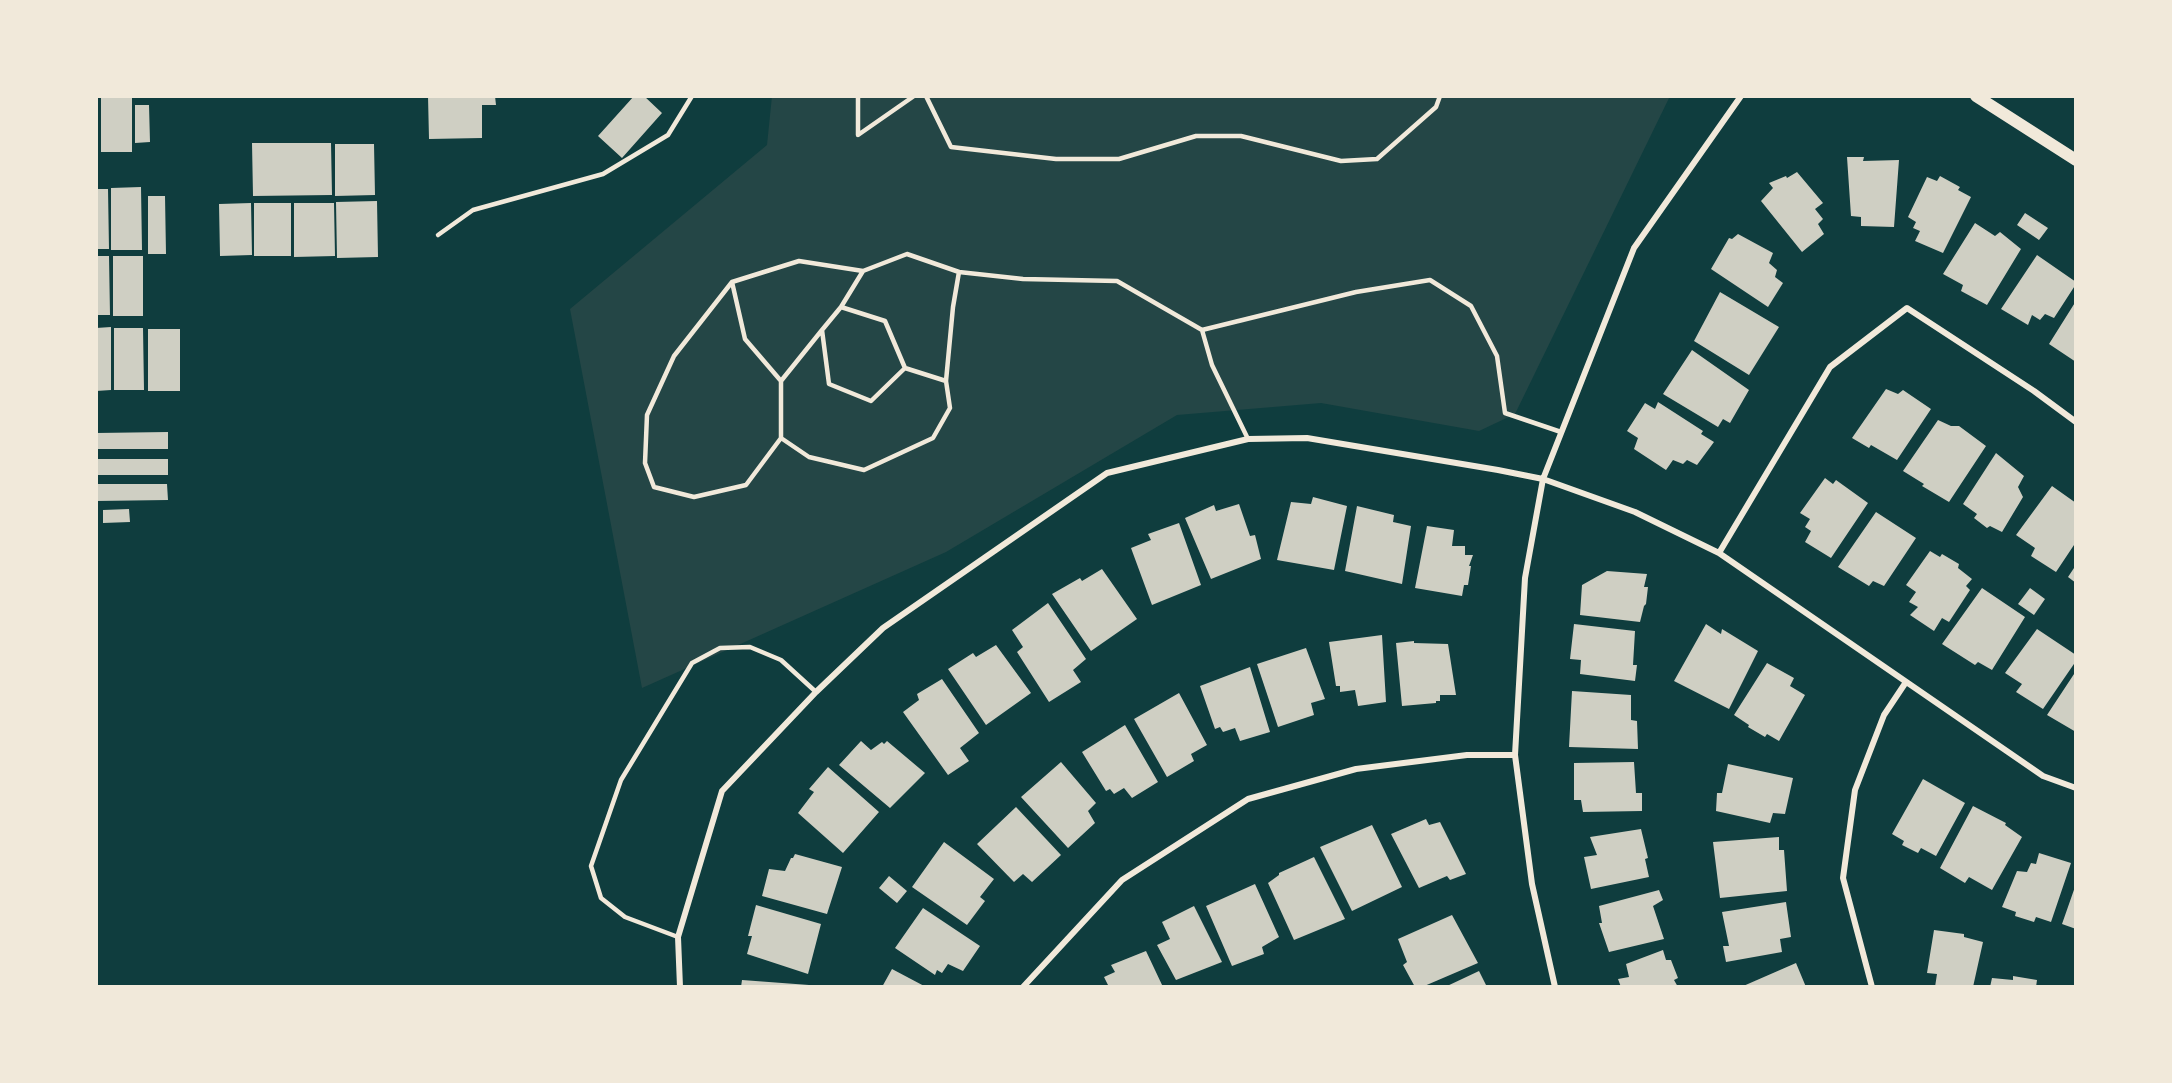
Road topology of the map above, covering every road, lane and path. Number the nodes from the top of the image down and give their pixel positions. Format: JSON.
{"nodes":[{"id":1,"x":692,"y":96,"type":"edge"},
{"id":2,"x":858,"y":96,"type":"edge"},
{"id":3,"x":914,"y":96,"type":"edge"},
{"id":4,"x":926,"y":96,"type":"edge"},
{"id":5,"x":1440,"y":96,"type":"edge"},
{"id":6,"x":1741,"y":96,"type":"edge"},
{"id":7,"x":1976,"y":96,"type":"edge"},
{"id":8,"x":2076,"y":160,"type":"edge"},
{"id":9,"x":438,"y":235,"type":"dead end"},
{"id":10,"x":863,"y":271,"type":"junction"},
{"id":11,"x":959,"y":272,"type":"junction"},
{"id":12,"x":732,"y":282,"type":"junction"},
{"id":13,"x":841,"y":307,"type":"junction"},
{"id":14,"x":822,"y":330,"type":"junction"},
{"id":15,"x":1202,"y":330,"type":"junction"},
{"id":16,"x":905,"y":368,"type":"junction"},
{"id":17,"x":781,"y":381,"type":"junction"},
{"id":18,"x":946,"y":381,"type":"junction"},
{"id":19,"x":2076,"y":422,"type":"edge"},
{"id":20,"x":1561,"y":432,"type":"junction"},
{"id":21,"x":781,"y":438,"type":"junction"},
{"id":22,"x":1248,"y":440,"type":"junction"},
{"id":23,"x":1543,"y":478,"type":"junction"},
{"id":24,"x":1719,"y":554,"type":"junction"},
{"id":25,"x":1906,"y":682,"type":"junction"},
{"id":26,"x":816,"y":692,"type":"junction"},
{"id":27,"x":1515,"y":755,"type":"junction"},
{"id":28,"x":2076,"y":788,"type":"edge"},
{"id":29,"x":678,"y":937,"type":"junction"},
{"id":30,"x":680,"y":987,"type":"edge"},
{"id":31,"x":1023,"y":987,"type":"edge"},
{"id":32,"x":1555,"y":987,"type":"edge"},
{"id":33,"x":1872,"y":987,"type":"edge"}],
"edges":[{"from":1,"to":9,"type":"lane"},
{"from":2,"to":3,"type":"lane"},
{"from":4,"to":5,"type":"lane"},
{"from":6,"to":20,"type":"street"},
{"from":7,"to":8,"type":"main road"},
{"from":10,"to":11,"type":"lane"},
{"from":10,"to":12,"type":"lane"},
{"from":10,"to":13,"type":"lane"},
{"from":11,"to":15,"type":"lane"},
{"from":11,"to":18,"type":"lane"},
{"from":12,"to":17,"type":"lane"},
{"from":12,"to":21,"type":"lane"},
{"from":13,"to":14,"type":"lane"},
{"from":13,"to":16,"type":"lane"},
{"from":14,"to":16,"type":"lane"},
{"from":14,"to":17,"type":"lane"},
{"from":15,"to":20,"type":"lane"},
{"from":15,"to":22,"type":"lane"},
{"from":16,"to":18,"type":"lane"},
{"from":17,"to":21,"type":"lane"},
{"from":18,"to":21,"type":"lane"},
{"from":19,"to":24,"type":"street"},
{"from":20,"to":23,"type":"street"},
{"from":22,"to":23,"type":"street"},
{"from":22,"to":26,"type":"street"},
{"from":23,"to":24,"type":"street"},
{"from":23,"to":27,"type":"street"},
{"from":24,"to":25,"type":"street"},
{"from":25,"to":28,"type":"street"},
{"from":25,"to":33,"type":"street"},
{"from":26,"to":29,"type":"street"},
{"from":26,"to":29,"type":"lane"},
{"from":27,"to":31,"type":"street"},
{"from":27,"to":32,"type":"street"},
{"from":29,"to":30,"type":"street"}]}
